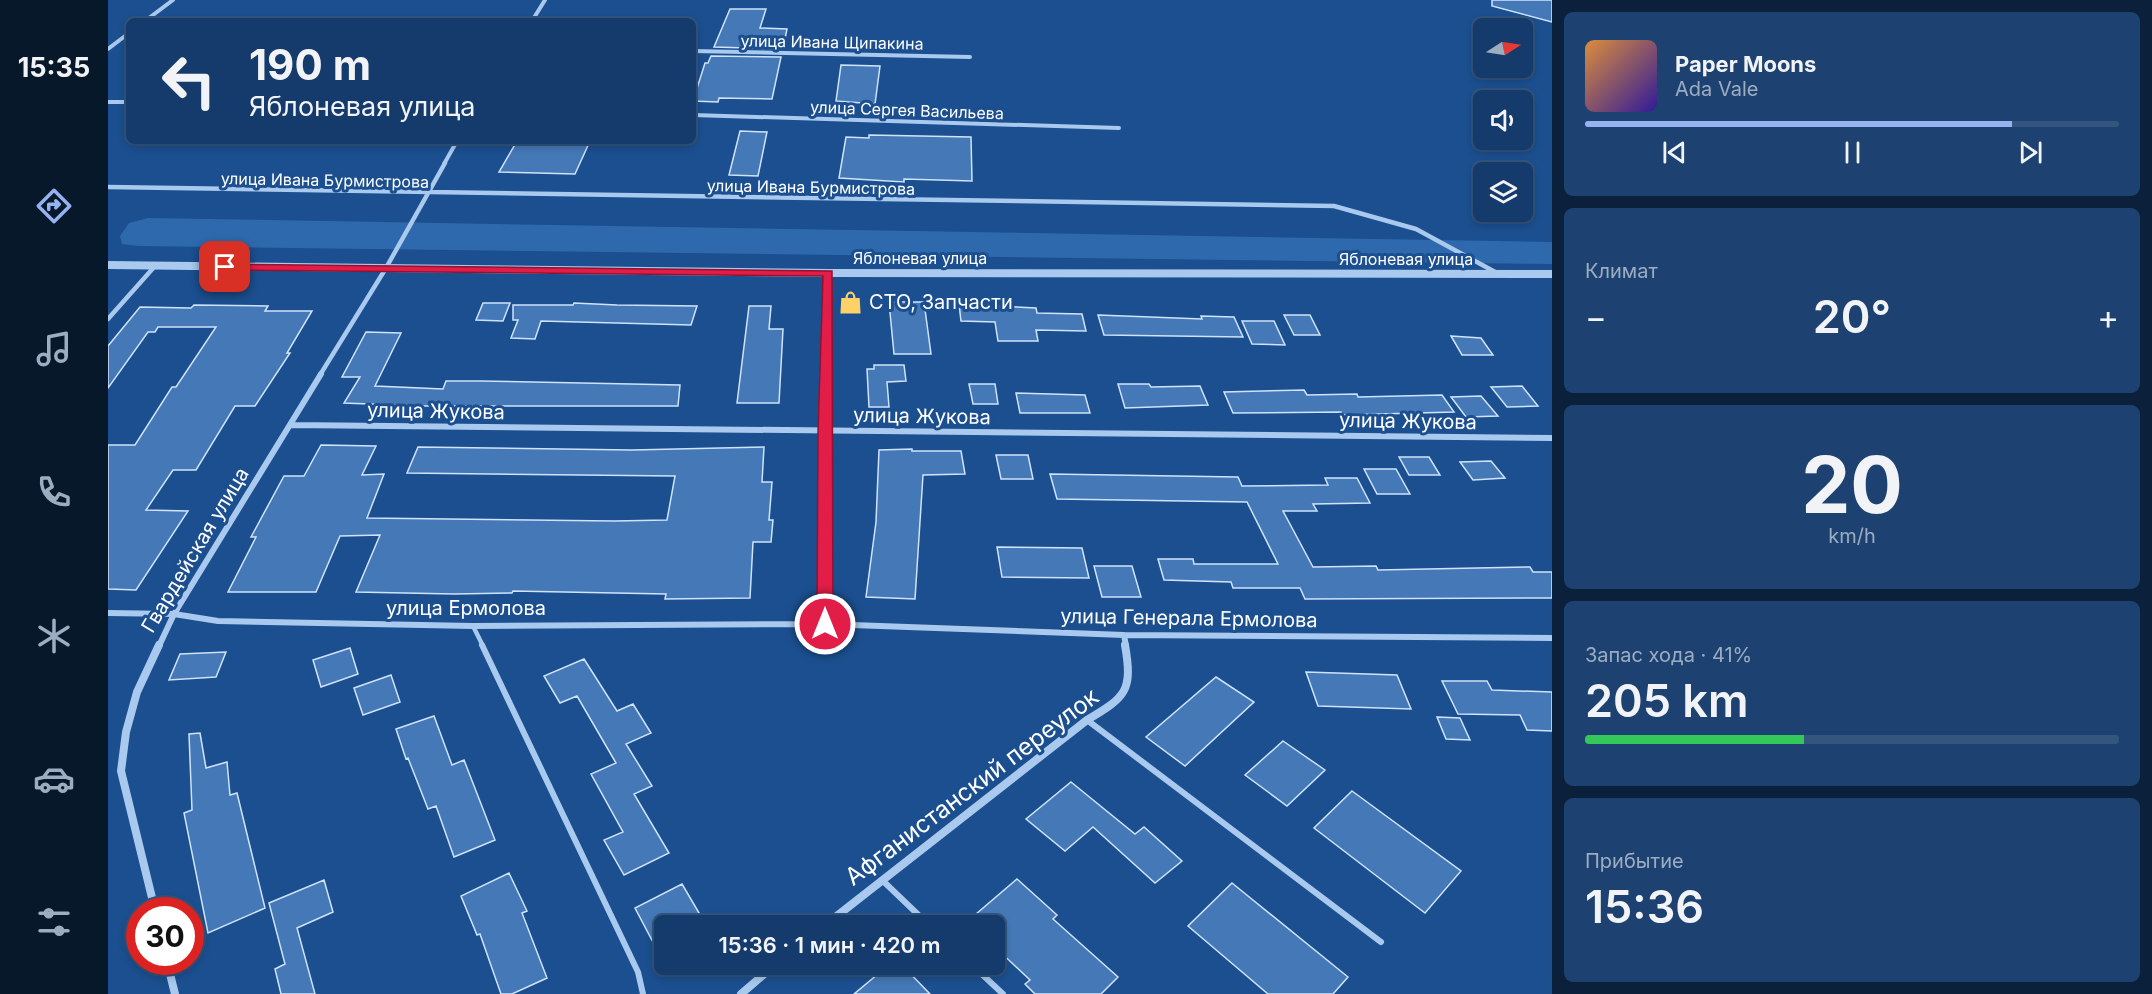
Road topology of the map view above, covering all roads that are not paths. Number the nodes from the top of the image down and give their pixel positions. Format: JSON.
{"nodes":[{"id":1,"x":173,"y":0,"type":"edge"},
{"id":2,"x":545,"y":0,"type":"edge"},
{"id":3,"x":149,"y":18,"type":"edge"},
{"id":4,"x":534,"y":18,"type":"edge"},
{"id":5,"x":126,"y":37,"type":"edge"},
{"id":6,"x":108,"y":49,"type":"edge"},
{"id":7,"x":696,"y":51,"type":"edge"},
{"id":8,"x":970,"y":57,"type":"dead end"},
{"id":9,"x":108,"y":102,"type":"edge"},
{"id":10,"x":126,"y":102,"type":"edge"},
{"id":11,"x":696,"y":115,"type":"edge"},
{"id":12,"x":1119,"y":128,"type":"dead end"},
{"id":13,"x":455,"y":144,"type":"edge"},
{"id":14,"x":108,"y":187,"type":"edge"},
{"id":15,"x":427,"y":194,"type":"junction"},
{"id":16,"x":108,"y":265,"type":"edge"},
{"id":17,"x":155,"y":266,"type":"junction"},
{"id":18,"x":386,"y":268,"type":"junction"},
{"id":19,"x":828,"y":273,"type":"junction"},
{"id":20,"x":1499,"y":274,"type":"junction"},
{"id":21,"x":1552,"y":274,"type":"edge"},
{"id":22,"x":108,"y":319,"type":"edge"},
{"id":23,"x":291,"y":425,"type":"junction"},
{"id":24,"x":825,"y":432,"type":"junction"},
{"id":25,"x":1552,"y":438,"type":"edge"},
{"id":26,"x":108,"y":613,"type":"edge"},
{"id":27,"x":174,"y":614,"type":"junction"},
{"id":28,"x":825,"y":624,"type":"junction"},
{"id":29,"x":473,"y":626,"type":"junction"},
{"id":30,"x":1124,"y":635,"type":"junction"},
{"id":31,"x":1552,"y":638,"type":"edge"},
{"id":32,"x":1087,"y":720,"type":"junction"},
{"id":33,"x":881,"y":879,"type":"junction"},
{"id":34,"x":152,"y":897,"type":"edge"},
{"id":35,"x":837,"y":915,"type":"edge"},
{"id":36,"x":919,"y":915,"type":"edge"},
{"id":37,"x":1381,"y":942,"type":"dead end"},
{"id":38,"x":170,"y":975,"type":"edge"},
{"id":39,"x":763,"y":975,"type":"edge"},
{"id":40,"x":983,"y":975,"type":"edge"},
{"id":41,"x":175,"y":994,"type":"edge"},
{"id":42,"x":643,"y":994,"type":"edge"},
{"id":43,"x":741,"y":994,"type":"edge"},
{"id":44,"x":1003,"y":994,"type":"edge"}],
"edges":[{"from":1,"to":3,"type":"street"},
{"from":2,"to":4,"type":"street"},
{"from":5,"to":6,"type":"street"},
{"from":7,"to":8,"type":"street","name":"улица Ивана Щипакина"},
{"from":9,"to":10,"type":"street"},
{"from":11,"to":12,"type":"street","name":"улица Сергея Васильева"},
{"from":13,"to":15,"type":"street","name":"Гвардейская улица"},
{"from":14,"to":15,"type":"street","name":"улица Ивана Бурмистрова"},
{"from":15,"to":18,"type":"street","name":"Гвардейская улица"},
{"from":15,"to":20,"type":"street","name":"улица Ивана Бурмистрова"},
{"from":16,"to":17,"type":"street","name":"Яблоневая улица"},
{"from":17,"to":18,"type":"street","name":"Яблоневая улица"},
{"from":17,"to":22,"type":"street"},
{"from":18,"to":19,"type":"street","name":"Яблоневая улица"},
{"from":18,"to":23,"type":"street","name":"Гвардейская улица"},
{"from":19,"to":20,"type":"street","name":"Яблоневая улица"},
{"from":19,"to":24,"type":"street"},
{"from":20,"to":21,"type":"street","name":"Яблоневая улица"},
{"from":23,"to":24,"type":"street","name":"улица Жукова"},
{"from":23,"to":27,"type":"street","name":"Гвардейская улица"},
{"from":24,"to":25,"type":"street","name":"улица Жукова"},
{"from":24,"to":28,"type":"street"},
{"from":26,"to":27,"type":"street","name":"улица Ермолова"},
{"from":27,"to":29,"type":"street","name":"улица Ермолова"},
{"from":27,"to":34,"type":"street","name":"Гвардейская улица"},
{"from":28,"to":29,"type":"street","name":"улица Ермолова"},
{"from":28,"to":30,"type":"street","name":"улица Генерала Ермолова"},
{"from":29,"to":42,"type":"lane"},
{"from":30,"to":31,"type":"street","name":"улица Генерала Ермолова"},
{"from":30,"to":32,"type":"street","name":"Афганистанский переулок"},
{"from":32,"to":33,"type":"street","name":"Афганистанский переулок"},
{"from":32,"to":37,"type":"lane"},
{"from":33,"to":35,"type":"street","name":"Афганистанский переулок"},
{"from":33,"to":36,"type":"lane"},
{"from":38,"to":41,"type":"street"},
{"from":39,"to":43,"type":"street"},
{"from":40,"to":44,"type":"lane"}]}
